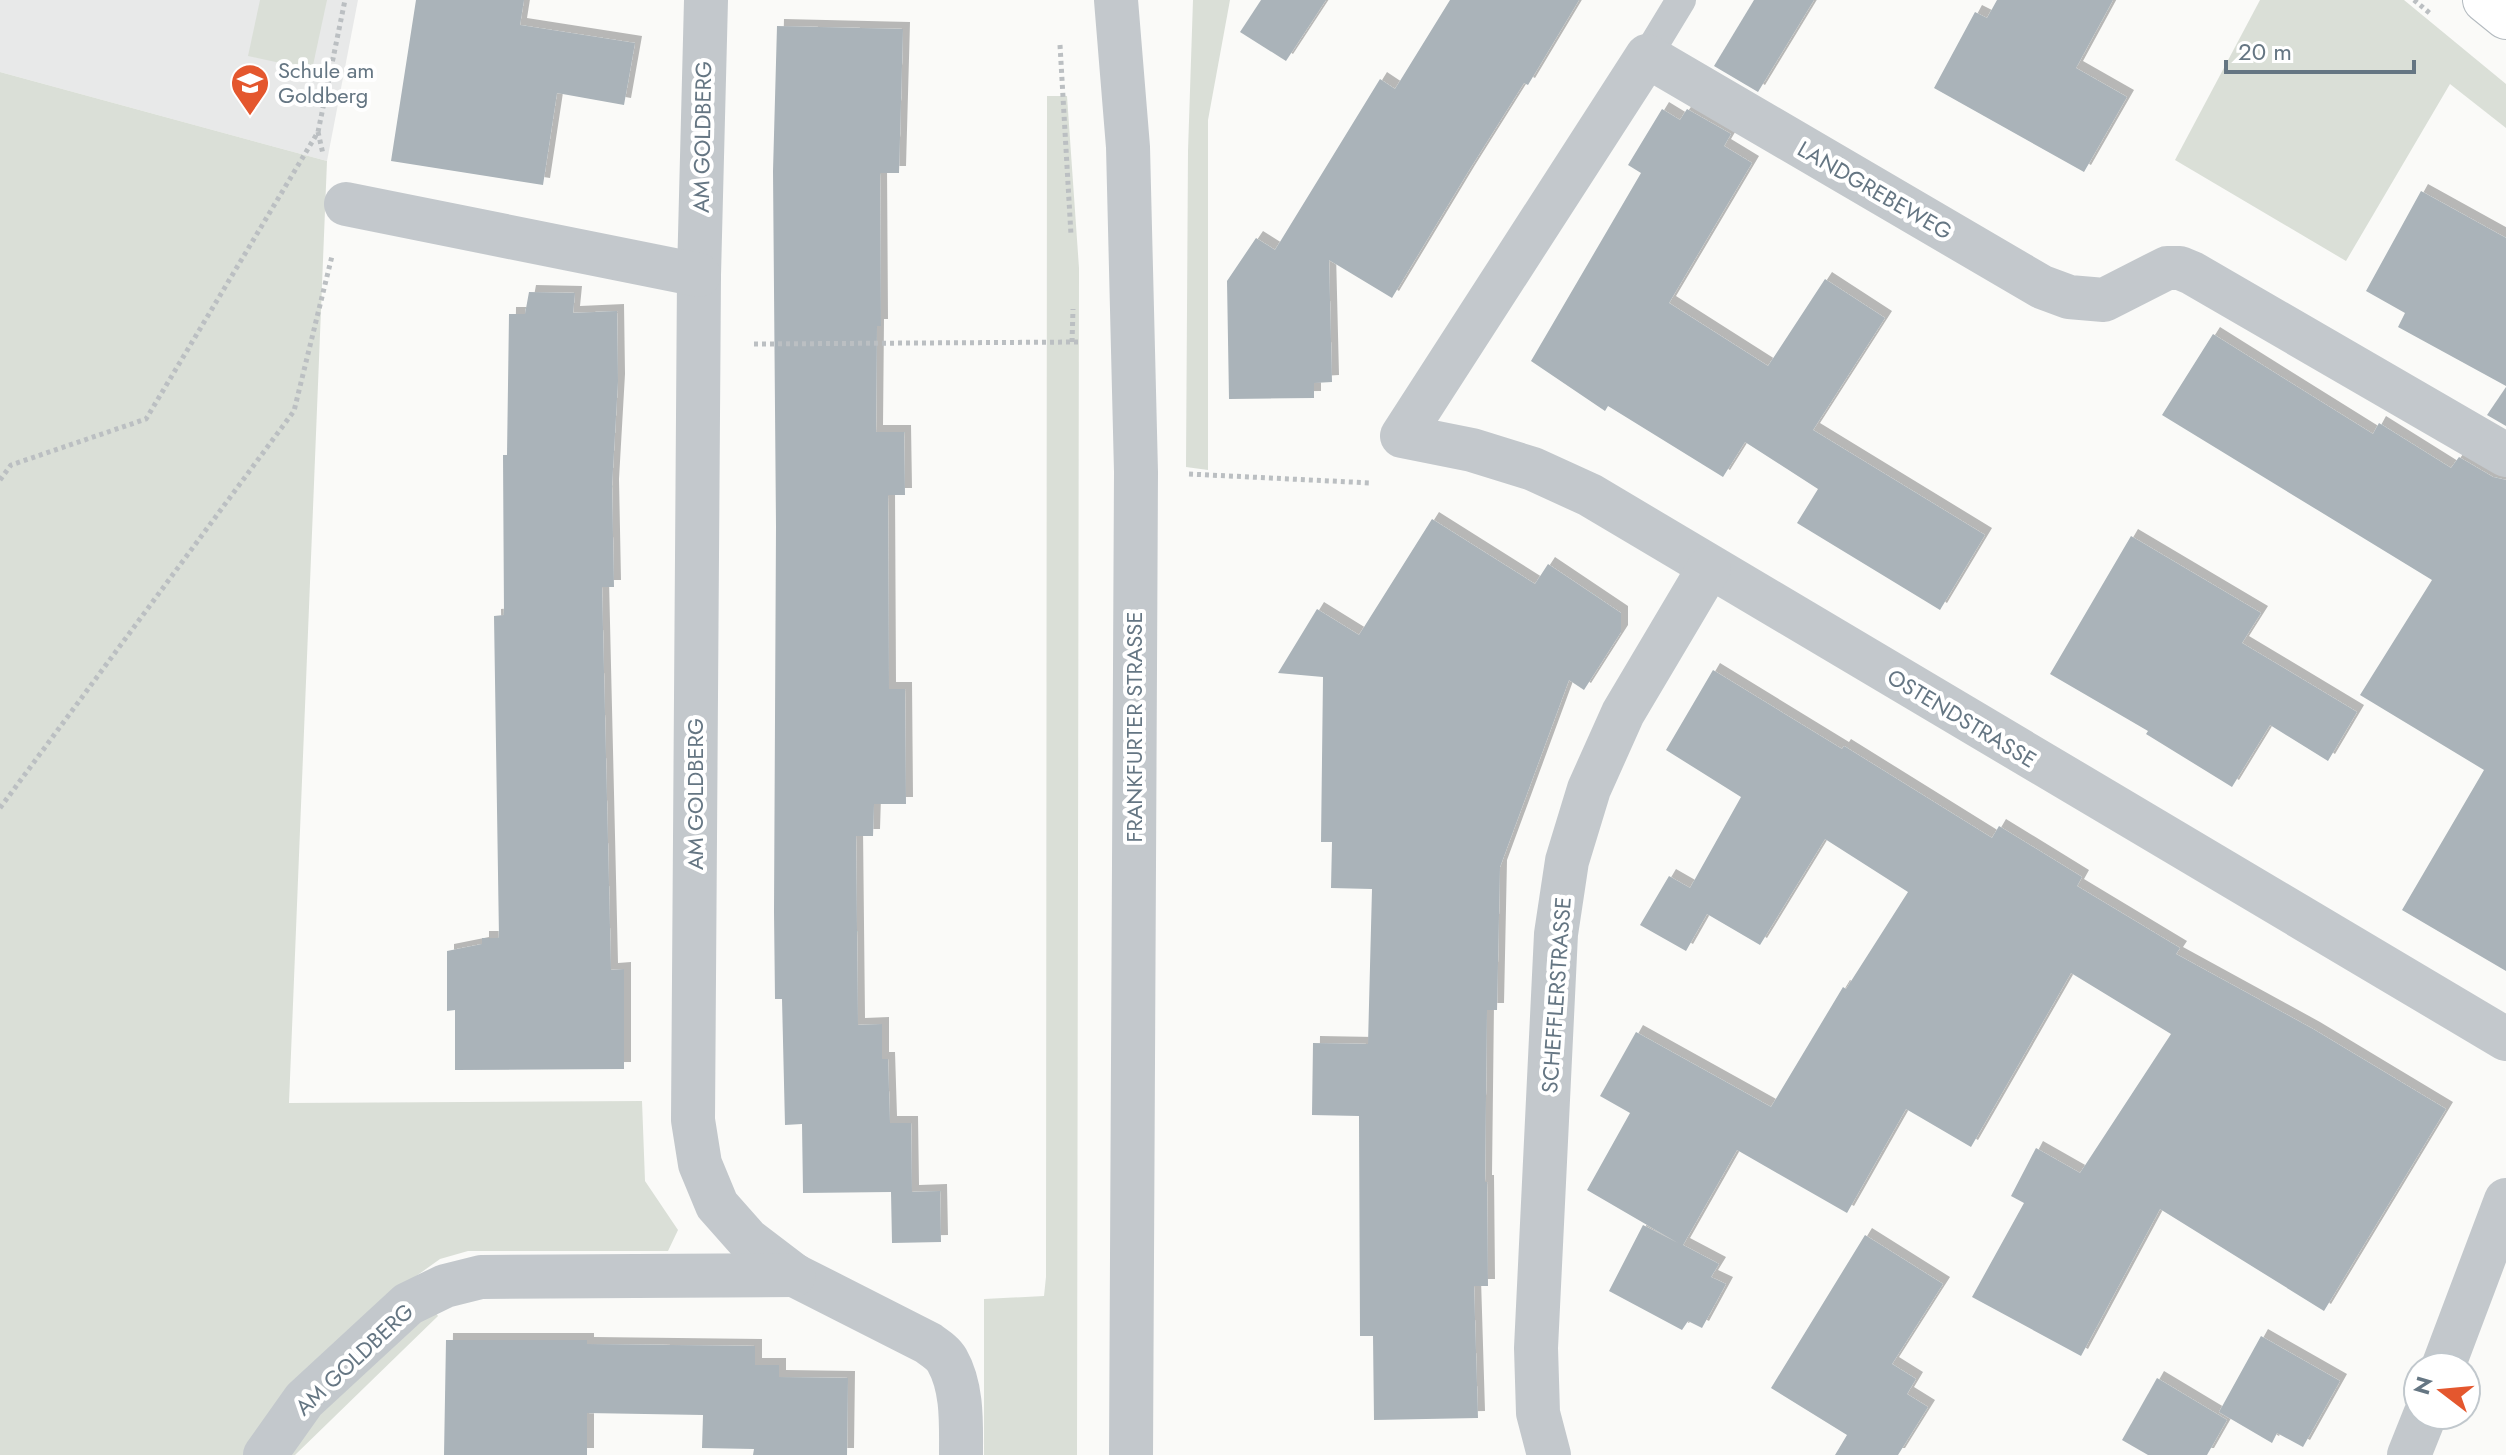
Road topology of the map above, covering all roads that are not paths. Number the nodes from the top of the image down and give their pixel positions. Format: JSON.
{"nodes":[{"id":1,"x":706,"y":0,"type":"edge"},
{"id":2,"x":1116,"y":0,"type":"edge"},
{"id":3,"x":1681,"y":0,"type":"edge"},
{"id":4,"x":2485,"y":0,"type":"edge"},
{"id":5,"x":2506,"y":17,"type":"edge"},
{"id":6,"x":1647,"y":56,"type":"junction"},
{"id":7,"x":346,"y":204,"type":"road end"},
{"id":8,"x":699,"y":275,"type":"junction"},
{"id":9,"x":2506,"y":455,"type":"edge"},
{"id":10,"x":1709,"y":568,"type":"junction"},
{"id":11,"x":2506,"y":1039,"type":"edge"},
{"id":12,"x":2506,"y":1200,"type":"edge"},
{"id":13,"x":794,"y":1275,"type":"junction"},
{"id":14,"x":2449,"y":1351,"type":"edge"},
{"id":15,"x":2419,"y":1431,"type":"edge"},
{"id":16,"x":265,"y":1455,"type":"edge"},
{"id":17,"x":961,"y":1455,"type":"edge"},
{"id":18,"x":1131,"y":1455,"type":"edge"},
{"id":19,"x":1549,"y":1455,"type":"edge"},
{"id":20,"x":2409,"y":1455,"type":"edge"}],
"edges":[{"from":1,"to":8,"type":"street","name":"AM GOLDBERG"},
{"from":2,"to":18,"type":"street","name":"FRANKFURTER STRASSE"},
{"from":3,"to":6,"type":"lane"},
{"from":4,"to":5,"type":"main road"},
{"from":6,"to":9,"type":"street","name":"LANDGREBEWEG"},
{"from":6,"to":10,"type":"street","name":"OSTENDSTRASSE"},
{"from":7,"to":8,"type":"street"},
{"from":8,"to":13,"type":"street","name":"AM GOLDBERG"},
{"from":10,"to":11,"type":"street","name":"OSTENDSTRASSE"},
{"from":10,"to":19,"type":"street","name":"SCHEFFLERSTRASSE"},
{"from":12,"to":14,"type":"street"},
{"from":13,"to":16,"type":"street","name":"AM GOLDBERG"},
{"from":13,"to":17,"type":"street","name":"AM GOLDBERG"},
{"from":15,"to":20,"type":"street"}]}
